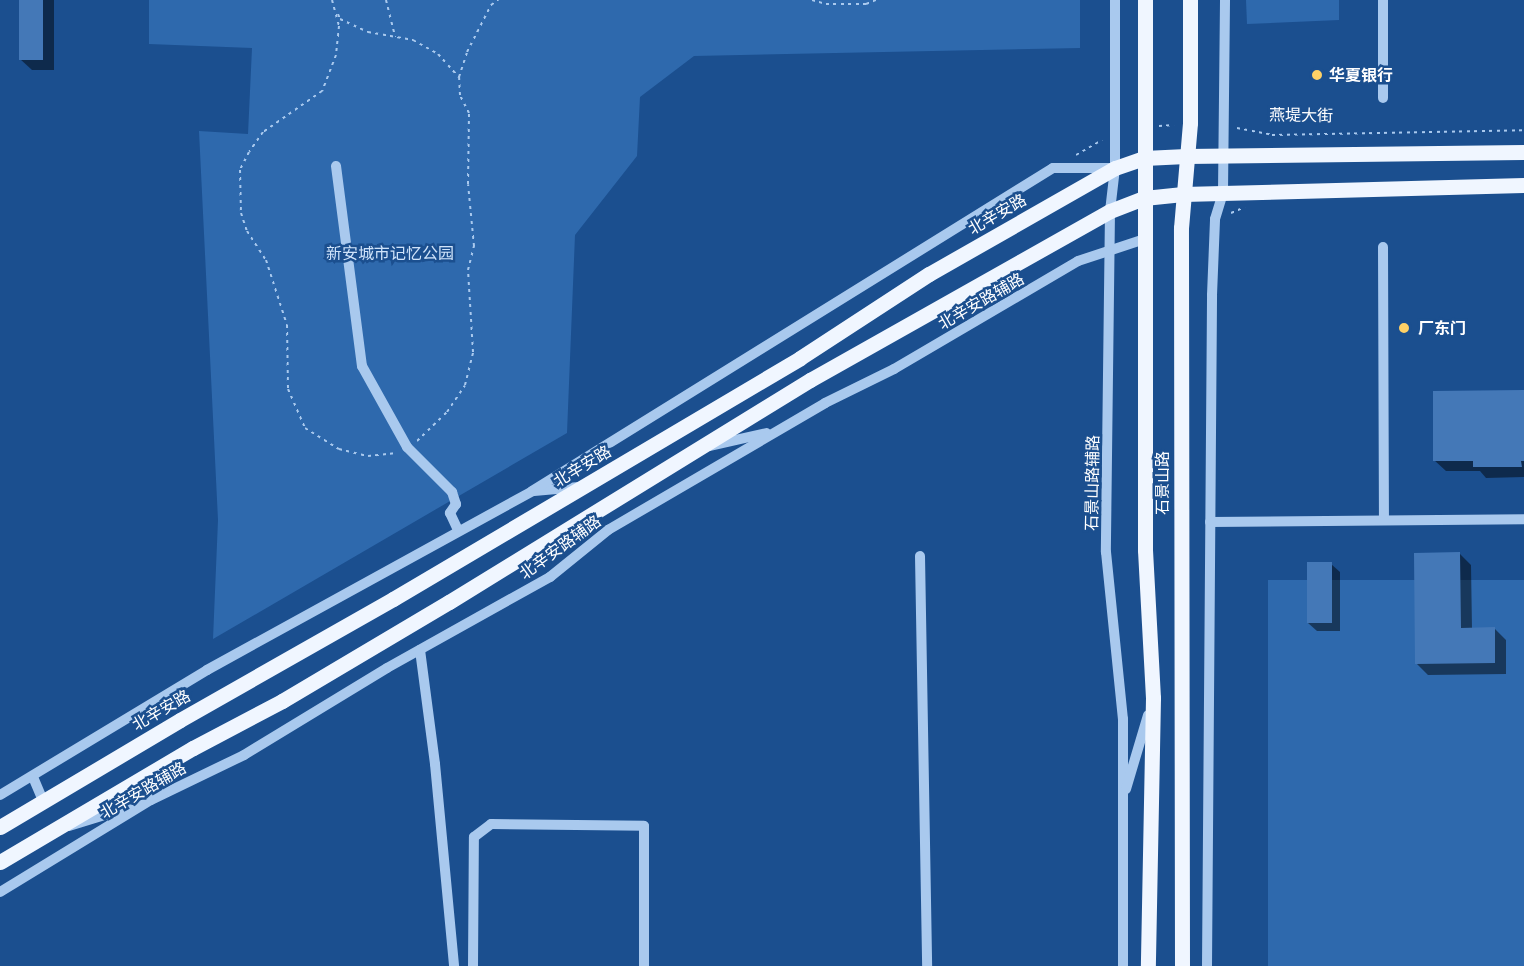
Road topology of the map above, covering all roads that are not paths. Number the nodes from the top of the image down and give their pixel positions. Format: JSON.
{"nodes":[{"id":1,"x":1115,"y":0,"type":"edge"},
{"id":2,"x":1145,"y":0,"type":"edge"},
{"id":3,"x":1190,"y":0,"type":"edge"},
{"id":4,"x":1225,"y":0,"type":"edge"},
{"id":5,"x":1383,"y":0,"type":"edge"},
{"id":6,"x":1383,"y":98,"type":"dead end"},
{"id":7,"x":1524,"y":152,"type":"edge"},
{"id":8,"x":1186,"y":156,"type":"junction"},
{"id":9,"x":1222,"y":156,"type":"junction"},
{"id":10,"x":1144,"y":158,"type":"junction"},
{"id":11,"x":336,"y":166,"type":"dead end"},
{"id":12,"x":1115,"y":168,"type":"junction"},
{"id":13,"x":1524,"y":184,"type":"edge"},
{"id":14,"x":1223,"y":192,"type":"junction"},
{"id":15,"x":1183,"y":194,"type":"junction"},
{"id":16,"x":1144,"y":198,"type":"junction"},
{"id":17,"x":1110,"y":211,"type":"junction"},
{"id":18,"x":1145,"y":239,"type":"junction"},
{"id":19,"x":1383,"y":247,"type":"dead end"},
{"id":20,"x":1110,"y":249,"type":"junction"},
{"id":21,"x":777,"y":431,"type":"junction"},
{"id":22,"x":694,"y":449,"type":"junction"},
{"id":23,"x":582,"y":487,"type":"junction"},
{"id":24,"x":532,"y":491,"type":"junction"},
{"id":25,"x":1524,"y":519,"type":"edge"},
{"id":26,"x":1384,"y":520,"type":"junction"},
{"id":27,"x":1210,"y":522,"type":"junction"},
{"id":28,"x":458,"y":530,"type":"junction"},
{"id":29,"x":920,"y":556,"type":"dead end"},
{"id":30,"x":420,"y":650,"type":"junction"},
{"id":31,"x":1153,"y":698,"type":"junction"},
{"id":32,"x":33,"y":777,"type":"junction"},
{"id":33,"x":0,"y":795,"type":"edge"},
{"id":34,"x":1123,"y":797,"type":"junction"},
{"id":35,"x":151,"y":800,"type":"junction"},
{"id":36,"x":43,"y":801,"type":"junction"},
{"id":37,"x":0,"y":827,"type":"edge"},
{"id":38,"x":46,"y":834,"type":"junction"},
{"id":39,"x":0,"y":862,"type":"edge"},
{"id":40,"x":0,"y":892,"type":"edge"},
{"id":41,"x":454,"y":966,"type":"edge"},
{"id":42,"x":473,"y":966,"type":"edge"},
{"id":43,"x":644,"y":966,"type":"edge"},
{"id":44,"x":927,"y":966,"type":"edge"},
{"id":45,"x":1124,"y":966,"type":"edge"},
{"id":46,"x":1148,"y":966,"type":"edge"},
{"id":47,"x":1182,"y":966,"type":"edge"},
{"id":48,"x":1207,"y":966,"type":"edge"}],
"edges":[{"from":1,"to":12,"type":"street","name":"石景山路辅路"},
{"from":2,"to":10,"type":"main road","name":"石景山路"},
{"from":3,"to":8,"type":"main road","name":"石景山路"},
{"from":4,"to":9,"type":"street"},
{"from":5,"to":6,"type":"street"},
{"from":7,"to":9,"type":"main road"},
{"from":8,"to":9,"type":"main road"},
{"from":8,"to":10,"type":"main road","name":"北辛安路"},
{"from":8,"to":15,"type":"main road","name":"石景山路"},
{"from":9,"to":14,"type":"street"},
{"from":10,"to":12,"type":"main road","name":"北辛安路"},
{"from":10,"to":16,"type":"main road","name":"石景山路"},
{"from":11,"to":28,"type":"street"},
{"from":12,"to":17,"type":"street","name":"石景山路辅路"},
{"from":12,"to":23,"type":"main road","name":"北辛安路"},
{"from":12,"to":24,"type":"street"},
{"from":13,"to":14,"type":"main road"},
{"from":14,"to":15,"type":"main road"},
{"from":14,"to":27,"type":"street"},
{"from":15,"to":16,"type":"main road"},
{"from":15,"to":47,"type":"main road","name":"石景山路"},
{"from":16,"to":17,"type":"main road"},
{"from":16,"to":18,"type":"main road","name":"石景山路"},
{"from":17,"to":20,"type":"street","name":"石景山路辅路"},
{"from":17,"to":22,"type":"main road"},
{"from":18,"to":20,"type":"street","name":"北辛安路辅路"},
{"from":18,"to":31,"type":"main road","name":"石景山路"},
{"from":19,"to":26,"type":"street"},
{"from":20,"to":21,"type":"street","name":"北辛安路辅路"},
{"from":20,"to":34,"type":"street","name":"石景山路辅路"},
{"from":21,"to":22,"type":"street"},
{"from":21,"to":30,"type":"street","name":"北辛安路辅路"},
{"from":22,"to":38,"type":"main road"},
{"from":23,"to":24,"type":"street"},
{"from":23,"to":36,"type":"main road","name":"北辛安路"},
{"from":24,"to":28,"type":"street"},
{"from":25,"to":26,"type":"street"},
{"from":26,"to":27,"type":"street"},
{"from":27,"to":48,"type":"street"},
{"from":28,"to":32,"type":"street"},
{"from":29,"to":44,"type":"street"},
{"from":30,"to":35,"type":"street","name":"北辛安路辅路"},
{"from":30,"to":41,"type":"street"},
{"from":31,"to":34,"type":"street"},
{"from":31,"to":46,"type":"main road","name":"石景山路"},
{"from":32,"to":33,"type":"street"},
{"from":32,"to":36,"type":"street"},
{"from":34,"to":45,"type":"street","name":"石景山路辅路"},
{"from":35,"to":38,"type":"street"},
{"from":35,"to":40,"type":"street","name":"北辛安路辅路"},
{"from":36,"to":37,"type":"main road","name":"北辛安路"},
{"from":38,"to":39,"type":"main road"},
{"from":42,"to":43,"type":"street"}]}
